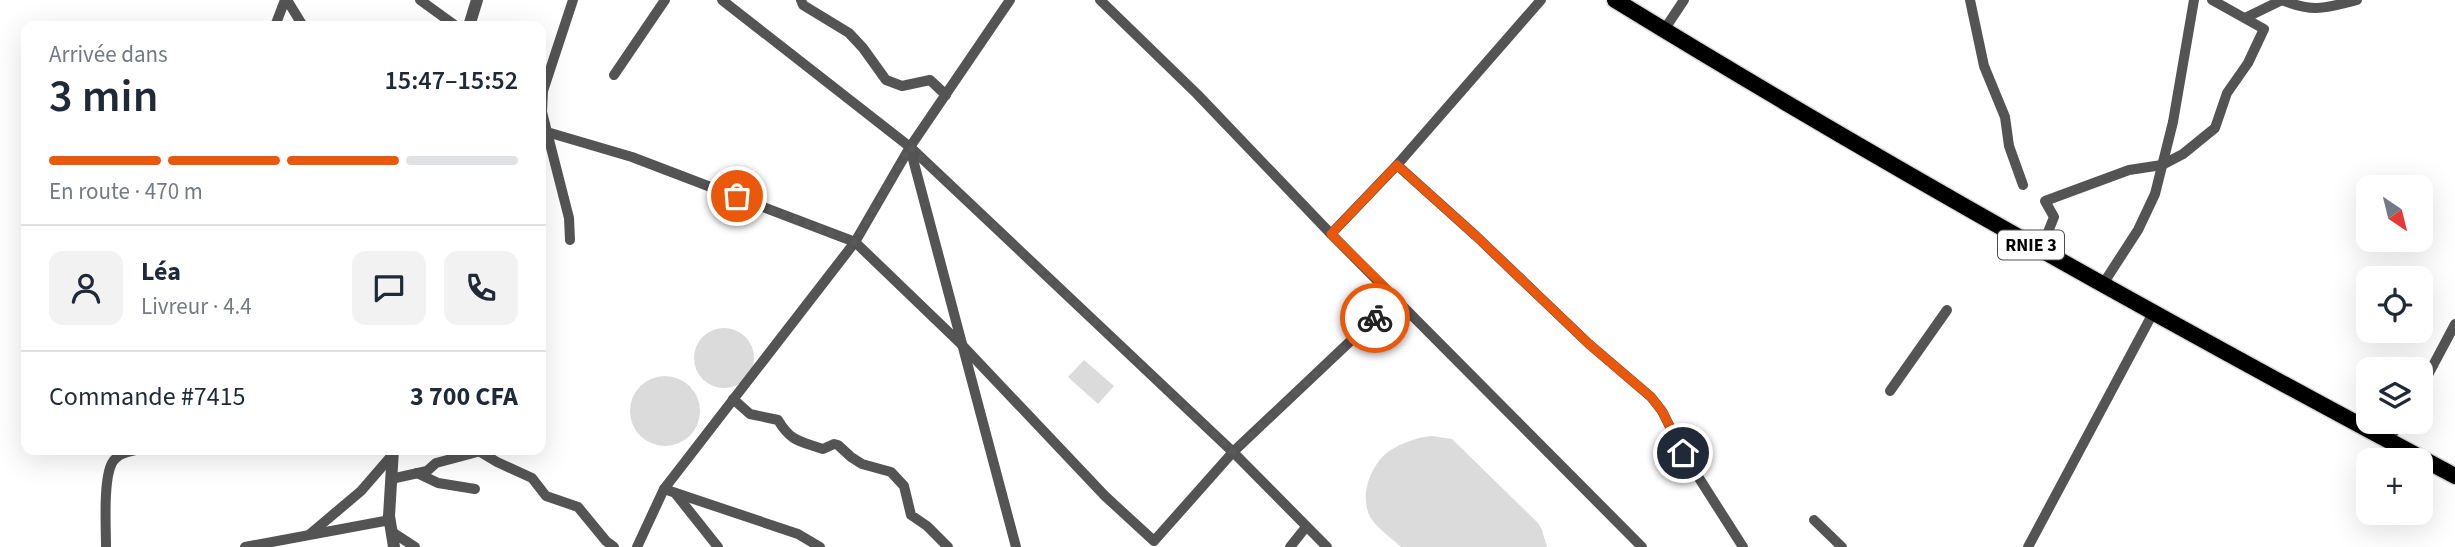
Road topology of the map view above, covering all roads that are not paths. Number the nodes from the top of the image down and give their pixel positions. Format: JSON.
{"nodes":[{"id":1,"x":286,"y":0,"type":"edge"},
{"id":2,"x":419,"y":0,"type":"edge"},
{"id":3,"x":477,"y":0,"type":"edge"},
{"id":4,"x":573,"y":0,"type":"edge"},
{"id":5,"x":665,"y":0,"type":"edge"},
{"id":6,"x":722,"y":0,"type":"edge"},
{"id":7,"x":801,"y":0,"type":"edge"},
{"id":8,"x":1010,"y":0,"type":"edge"},
{"id":9,"x":1100,"y":0,"type":"edge"},
{"id":10,"x":1541,"y":0,"type":"edge"},
{"id":11,"x":1615,"y":0,"type":"edge"},
{"id":12,"x":1684,"y":0,"type":"edge"},
{"id":13,"x":1970,"y":0,"type":"edge"},
{"id":14,"x":2194,"y":0,"type":"edge"},
{"id":15,"x":2212,"y":0,"type":"edge"},
{"id":16,"x":2282,"y":0,"type":"edge"},
{"id":17,"x":2357,"y":0,"type":"edge"},
{"id":18,"x":2245,"y":18,"type":"junction"},
{"id":19,"x":277,"y":21,"type":"edge"},
{"id":20,"x":300,"y":21,"type":"edge"},
{"id":21,"x":450,"y":21,"type":"edge"},
{"id":22,"x":471,"y":21,"type":"edge"},
{"id":23,"x":1664,"y":30,"type":"junction"},
{"id":24,"x":614,"y":75,"type":"dead end"},
{"id":25,"x":546,"y":82,"type":"edge"},
{"id":26,"x":946,"y":95,"type":"junction"},
{"id":27,"x":546,"y":127,"type":"edge"},
{"id":28,"x":547,"y":131,"type":"junction"},
{"id":29,"x":910,"y":147,"type":"junction"},
{"id":30,"x":2162,"y":164,"type":"junction"},
{"id":31,"x":1397,"y":165,"type":"junction"},
{"id":32,"x":2023,"y":185,"type":"dead end"},
{"id":33,"x":1331,"y":234,"type":"junction"},
{"id":34,"x":570,"y":240,"type":"dead end"},
{"id":35,"x":855,"y":242,"type":"junction"},
{"id":36,"x":2031,"y":244,"type":"junction"},
{"id":37,"x":2104,"y":285,"type":"junction"},
{"id":38,"x":1396,"y":298,"type":"junction"},
{"id":39,"x":1947,"y":310,"type":"dead end"},
{"id":40,"x":2153,"y":313,"type":"junction"},
{"id":41,"x":2455,"y":324,"type":"edge"},
{"id":42,"x":961,"y":344,"type":"junction"},
{"id":43,"x":2433,"y":365,"type":"edge"},
{"id":44,"x":1890,"y":391,"type":"dead end"},
{"id":45,"x":733,"y":400,"type":"junction"},
{"id":46,"x":2392,"y":434,"type":"edge"},
{"id":47,"x":2388,"y":441,"type":"junction"},
{"id":48,"x":1233,"y":452,"type":"junction"},
{"id":49,"x":120,"y":455,"type":"edge"},
{"id":50,"x":391,"y":455,"type":"edge"},
{"id":51,"x":393,"y":455,"type":"edge"},
{"id":52,"x":465,"y":455,"type":"edge"},
{"id":53,"x":485,"y":455,"type":"edge"},
{"id":54,"x":417,"y":473,"type":"junction"},
{"id":55,"x":2455,"y":476,"type":"edge"},
{"id":56,"x":391,"y":479,"type":"junction"},
{"id":57,"x":475,"y":489,"type":"dead end"},
{"id":58,"x":669,"y":490,"type":"junction"},
{"id":59,"x":1814,"y":520,"type":"dead end"},
{"id":60,"x":391,"y":526,"type":"junction"},
{"id":61,"x":1306,"y":527,"type":"junction"},
{"id":62,"x":310,"y":534,"type":"junction"},
{"id":63,"x":106,"y":547,"type":"edge"},
{"id":64,"x":245,"y":547,"type":"edge"},
{"id":65,"x":394,"y":547,"type":"edge"},
{"id":66,"x":415,"y":547,"type":"edge"},
{"id":67,"x":614,"y":547,"type":"edge"},
{"id":68,"x":637,"y":547,"type":"edge"},
{"id":69,"x":718,"y":547,"type":"edge"},
{"id":70,"x":820,"y":547,"type":"edge"},
{"id":71,"x":948,"y":547,"type":"edge"},
{"id":72,"x":1016,"y":547,"type":"edge"},
{"id":73,"x":1290,"y":547,"type":"edge"},
{"id":74,"x":1327,"y":547,"type":"edge"},
{"id":75,"x":1642,"y":547,"type":"edge"},
{"id":76,"x":1743,"y":547,"type":"edge"},
{"id":77,"x":1842,"y":547,"type":"edge"},
{"id":78,"x":2028,"y":547,"type":"edge"}],
"edges":[{"from":1,"to":19,"type":"street"},
{"from":1,"to":20,"type":"street"},
{"from":2,"to":21,"type":"street"},
{"from":3,"to":22,"type":"street"},
{"from":4,"to":25,"type":"street"},
{"from":5,"to":24,"type":"street"},
{"from":6,"to":29,"type":"street"},
{"from":7,"to":26,"type":"street"},
{"from":8,"to":26,"type":"street"},
{"from":9,"to":33,"type":"street"},
{"from":10,"to":31,"type":"street"},
{"from":11,"to":23,"type":"highway","number":"RNIE 3"},
{"from":12,"to":23,"type":"street"},
{"from":13,"to":32,"type":"street"},
{"from":14,"to":30,"type":"street"},
{"from":15,"to":18,"type":"street"},
{"from":16,"to":17,"type":"street"},
{"from":16,"to":18,"type":"street"},
{"from":18,"to":30,"type":"street"},
{"from":23,"to":36,"type":"highway","number":"RNIE 3"},
{"from":26,"to":29,"type":"street"},
{"from":27,"to":28,"type":"street"},
{"from":28,"to":34,"type":"street"},
{"from":28,"to":35,"type":"street"},
{"from":29,"to":35,"type":"street"},
{"from":29,"to":42,"type":"street"},
{"from":29,"to":48,"type":"street"},
{"from":30,"to":36,"type":"street"},
{"from":30,"to":37,"type":"street"},
{"from":31,"to":33,"type":"street"},
{"from":31,"to":76,"type":"street"},
{"from":33,"to":38,"type":"street"},
{"from":35,"to":42,"type":"street"},
{"from":35,"to":45,"type":"street"},
{"from":36,"to":37,"type":"highway","number":"RNIE 3"},
{"from":37,"to":40,"type":"highway","number":"RNIE 3"},
{"from":38,"to":48,"type":"street"},
{"from":38,"to":75,"type":"street"},
{"from":39,"to":44,"type":"street"},
{"from":40,"to":47,"type":"highway","number":"RNIE 3"},
{"from":40,"to":78,"type":"street"},
{"from":41,"to":43,"type":"street"},
{"from":42,"to":48,"type":"street"},
{"from":42,"to":72,"type":"street"},
{"from":45,"to":58,"type":"street"},
{"from":45,"to":71,"type":"street"},
{"from":46,"to":47,"type":"street"},
{"from":47,"to":55,"type":"highway","number":"RNIE 3"},
{"from":48,"to":61,"type":"street"},
{"from":49,"to":63,"type":"street"},
{"from":50,"to":62,"type":"street"},
{"from":51,"to":56,"type":"street"},
{"from":52,"to":54,"type":"street"},
{"from":53,"to":67,"type":"street"},
{"from":54,"to":56,"type":"street"},
{"from":54,"to":57,"type":"street"},
{"from":56,"to":60,"type":"street"},
{"from":58,"to":68,"type":"street"},
{"from":58,"to":69,"type":"street"},
{"from":58,"to":70,"type":"street"},
{"from":59,"to":77,"type":"street"},
{"from":60,"to":62,"type":"street"},
{"from":60,"to":65,"type":"street"},
{"from":60,"to":66,"type":"street"},
{"from":61,"to":73,"type":"street"},
{"from":61,"to":74,"type":"street"},
{"from":62,"to":64,"type":"street"}]}
